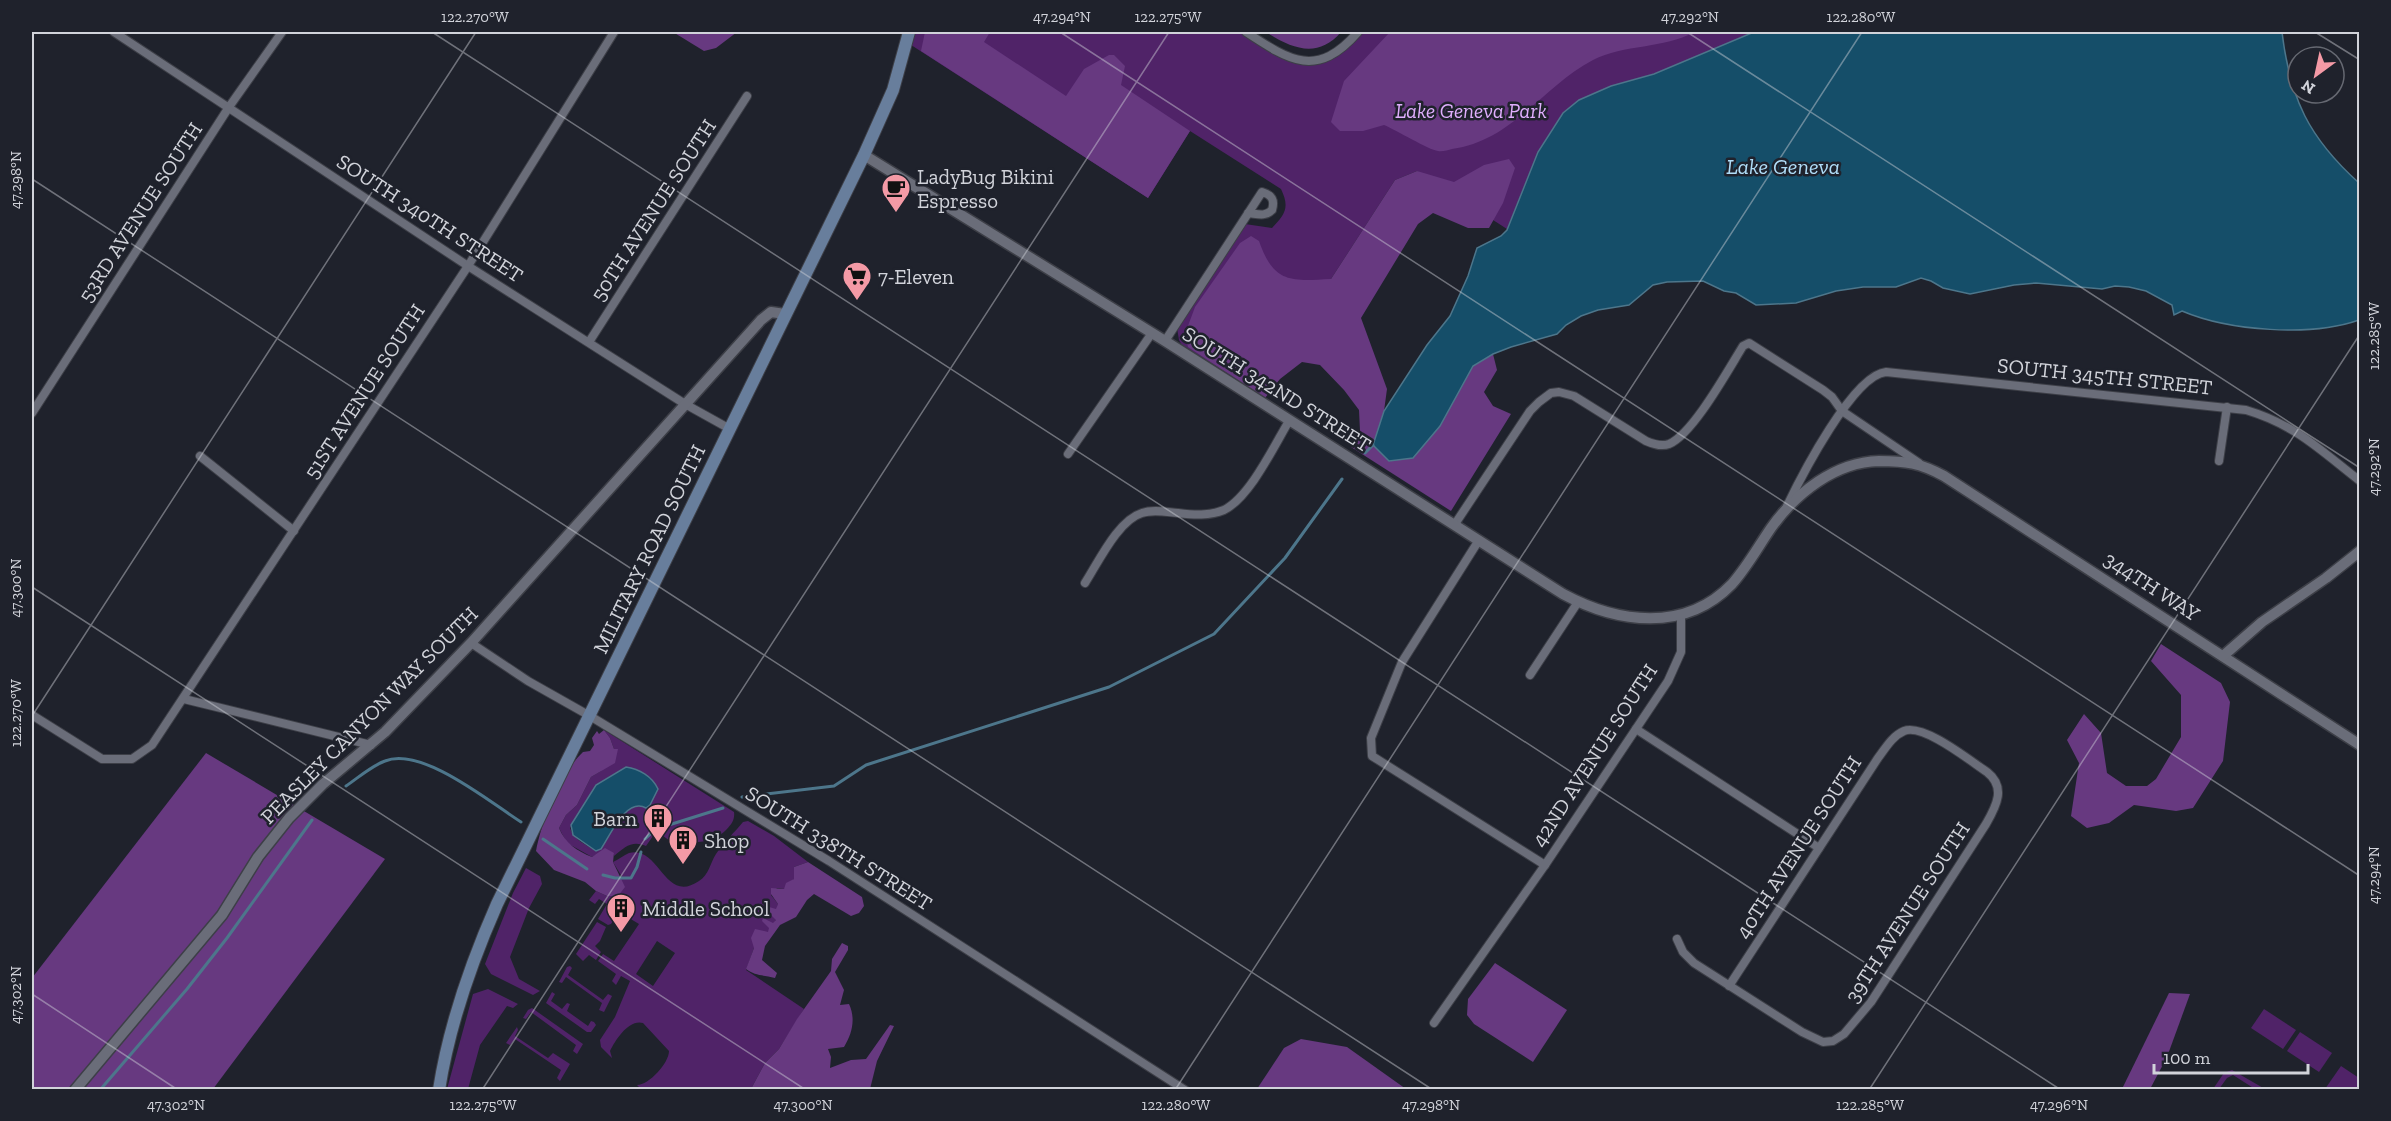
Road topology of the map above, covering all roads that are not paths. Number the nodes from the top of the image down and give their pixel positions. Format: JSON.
{"nodes":[{"id":1,"x":114,"y":32,"type":"edge"},
{"id":2,"x":282,"y":32,"type":"edge"},
{"id":3,"x":614,"y":32,"type":"edge"},
{"id":4,"x":909,"y":32,"type":"edge"},
{"id":5,"x":1246,"y":32,"type":"edge"},
{"id":6,"x":1358,"y":32,"type":"edge"},
{"id":7,"x":747,"y":96,"type":"dead end"},
{"id":8,"x":230,"y":107,"type":"junction"},
{"id":9,"x":864,"y":154,"type":"junction"},
{"id":10,"x":1248,"y":213,"type":"dead end"},
{"id":11,"x":468,"y":267,"type":"junction"},
{"id":12,"x":785,"y":314,"type":"junction"},
{"id":13,"x":1152,"y":333,"type":"junction"},
{"id":14,"x":1165,"y":341,"type":"junction"},
{"id":15,"x":589,"y":342,"type":"junction"},
{"id":16,"x":685,"y":404,"type":"junction"},
{"id":17,"x":2227,"y":407,"type":"junction"},
{"id":18,"x":1842,"y":411,"type":"junction"},
{"id":19,"x":32,"y":413,"type":"edge"},
{"id":20,"x":1289,"y":421,"type":"junction"},
{"id":21,"x":730,"y":429,"type":"junction"},
{"id":22,"x":1068,"y":454,"type":"dead end"},
{"id":23,"x":200,"y":456,"type":"dead end"},
{"id":24,"x":2219,"y":461,"type":"dead end"},
{"id":25,"x":1920,"y":464,"type":"junction"},
{"id":26,"x":2360,"y":481,"type":"edge"},
{"id":27,"x":1785,"y":510,"type":"junction"},
{"id":28,"x":1455,"y":524,"type":"junction"},
{"id":29,"x":294,"y":531,"type":"junction"},
{"id":30,"x":1479,"y":540,"type":"junction"},
{"id":31,"x":2360,"y":550,"type":"edge"},
{"id":32,"x":1084,"y":583,"type":"dead end"},
{"id":33,"x":1578,"y":602,"type":"junction"},
{"id":34,"x":1681,"y":615,"type":"junction"},
{"id":35,"x":471,"y":643,"type":"junction"},
{"id":36,"x":2223,"y":656,"type":"junction"},
{"id":37,"x":1530,"y":675,"type":"dead end"},
{"id":38,"x":184,"y":699,"type":"junction"},
{"id":39,"x":32,"y":715,"type":"edge"},
{"id":40,"x":590,"y":716,"type":"junction"},
{"id":41,"x":1636,"y":729,"type":"junction"},
{"id":42,"x":371,"y":745,"type":"junction"},
{"id":43,"x":2360,"y":745,"type":"edge"},
{"id":44,"x":1998,"y":799,"type":"joint"},
{"id":45,"x":1820,"y":848,"type":"junction"},
{"id":46,"x":1545,"y":865,"type":"junction"},
{"id":47,"x":1677,"y":939,"type":"dead end"},
{"id":48,"x":1729,"y":986,"type":"junction"},
{"id":49,"x":1434,"y":1023,"type":"dead end"},
{"id":50,"x":75,"y":1089,"type":"edge"},
{"id":51,"x":439,"y":1089,"type":"edge"},
{"id":52,"x":1185,"y":1089,"type":"edge"}],
"edges":[{"from":1,"to":8,"type":"street","name":"SOUTH 340TH STREET"},
{"from":2,"to":8,"type":"street","name":"53RD AVENUE SOUTH"},
{"from":3,"to":11,"type":"street","name":"51ST AVENUE SOUTH"},
{"from":4,"to":9,"type":"main road","name":"MILITARY ROAD SOUTH"},
{"from":5,"to":6,"type":"street"},
{"from":7,"to":15,"type":"street","name":"50TH AVENUE SOUTH"},
{"from":8,"to":11,"type":"street","name":"SOUTH 340TH STREET"},
{"from":8,"to":19,"type":"street","name":"53RD AVENUE SOUTH"},
{"from":9,"to":12,"type":"main road","name":"MILITARY ROAD SOUTH"},
{"from":9,"to":13,"type":"street","name":"SOUTH 342ND STREET"},
{"from":10,"to":14,"type":"street"},
{"from":11,"to":15,"type":"street","name":"SOUTH 340TH STREET"},
{"from":11,"to":29,"type":"street","name":"51ST AVENUE SOUTH"},
{"from":12,"to":16,"type":"street","name":"PEASLEY CANYON WAY SOUTH"},
{"from":12,"to":21,"type":"main road","name":"MILITARY ROAD SOUTH"},
{"from":13,"to":14,"type":"street","name":"SOUTH 342ND STREET"},
{"from":13,"to":22,"type":"street"},
{"from":14,"to":20,"type":"street","name":"SOUTH 342ND STREET"},
{"from":15,"to":16,"type":"street","name":"SOUTH 340TH STREET"},
{"from":16,"to":21,"type":"street","name":"SOUTH 340TH STREET"},
{"from":16,"to":35,"type":"street","name":"PEASLEY CANYON WAY SOUTH"},
{"from":17,"to":18,"type":"street","name":"SOUTH 345TH STREET"},
{"from":17,"to":24,"type":"street"},
{"from":17,"to":26,"type":"street","name":"SOUTH 345TH STREET"},
{"from":18,"to":25,"type":"street"},
{"from":18,"to":27,"type":"street"},
{"from":18,"to":28,"type":"street"},
{"from":20,"to":28,"type":"street","name":"SOUTH 342ND STREET"},
{"from":20,"to":32,"type":"street"},
{"from":21,"to":40,"type":"main road","name":"MILITARY ROAD SOUTH"},
{"from":23,"to":29,"type":"street"},
{"from":25,"to":27,"type":"street"},
{"from":25,"to":36,"type":"street","name":"344TH WAY"},
{"from":27,"to":34,"type":"street"},
{"from":28,"to":30,"type":"street","name":"SOUTH 342ND STREET"},
{"from":29,"to":38,"type":"street","name":"51ST AVENUE SOUTH"},
{"from":30,"to":33,"type":"street","name":"SOUTH 342ND STREET"},
{"from":30,"to":46,"type":"street"},
{"from":31,"to":36,"type":"street"},
{"from":33,"to":34,"type":"street","name":"SOUTH 342ND STREET"},
{"from":33,"to":37,"type":"street"},
{"from":34,"to":41,"type":"street","name":"42ND AVENUE SOUTH"},
{"from":35,"to":40,"type":"street","name":"SOUTH 338TH STREET"},
{"from":35,"to":42,"type":"street","name":"PEASLEY CANYON WAY SOUTH"},
{"from":36,"to":43,"type":"street","name":"344TH WAY"},
{"from":38,"to":39,"type":"street","name":"51ST AVENUE SOUTH"},
{"from":38,"to":42,"type":"street"},
{"from":40,"to":51,"type":"main road","name":"MILITARY ROAD SOUTH"},
{"from":40,"to":52,"type":"street","name":"SOUTH 338TH STREET"},
{"from":41,"to":45,"type":"street"},
{"from":41,"to":46,"type":"street","name":"42ND AVENUE SOUTH"},
{"from":42,"to":50,"type":"street","name":"PEASLEY CANYON WAY SOUTH"},
{"from":44,"to":45,"type":"street","name":"40TH AVENUE SOUTH"},
{"from":44,"to":48,"type":"street","name":"39TH AVENUE SOUTH"},
{"from":45,"to":48,"type":"street","name":"40TH AVENUE SOUTH"},
{"from":46,"to":49,"type":"street","name":"42ND AVENUE SOUTH"},
{"from":47,"to":48,"type":"street"}]}
